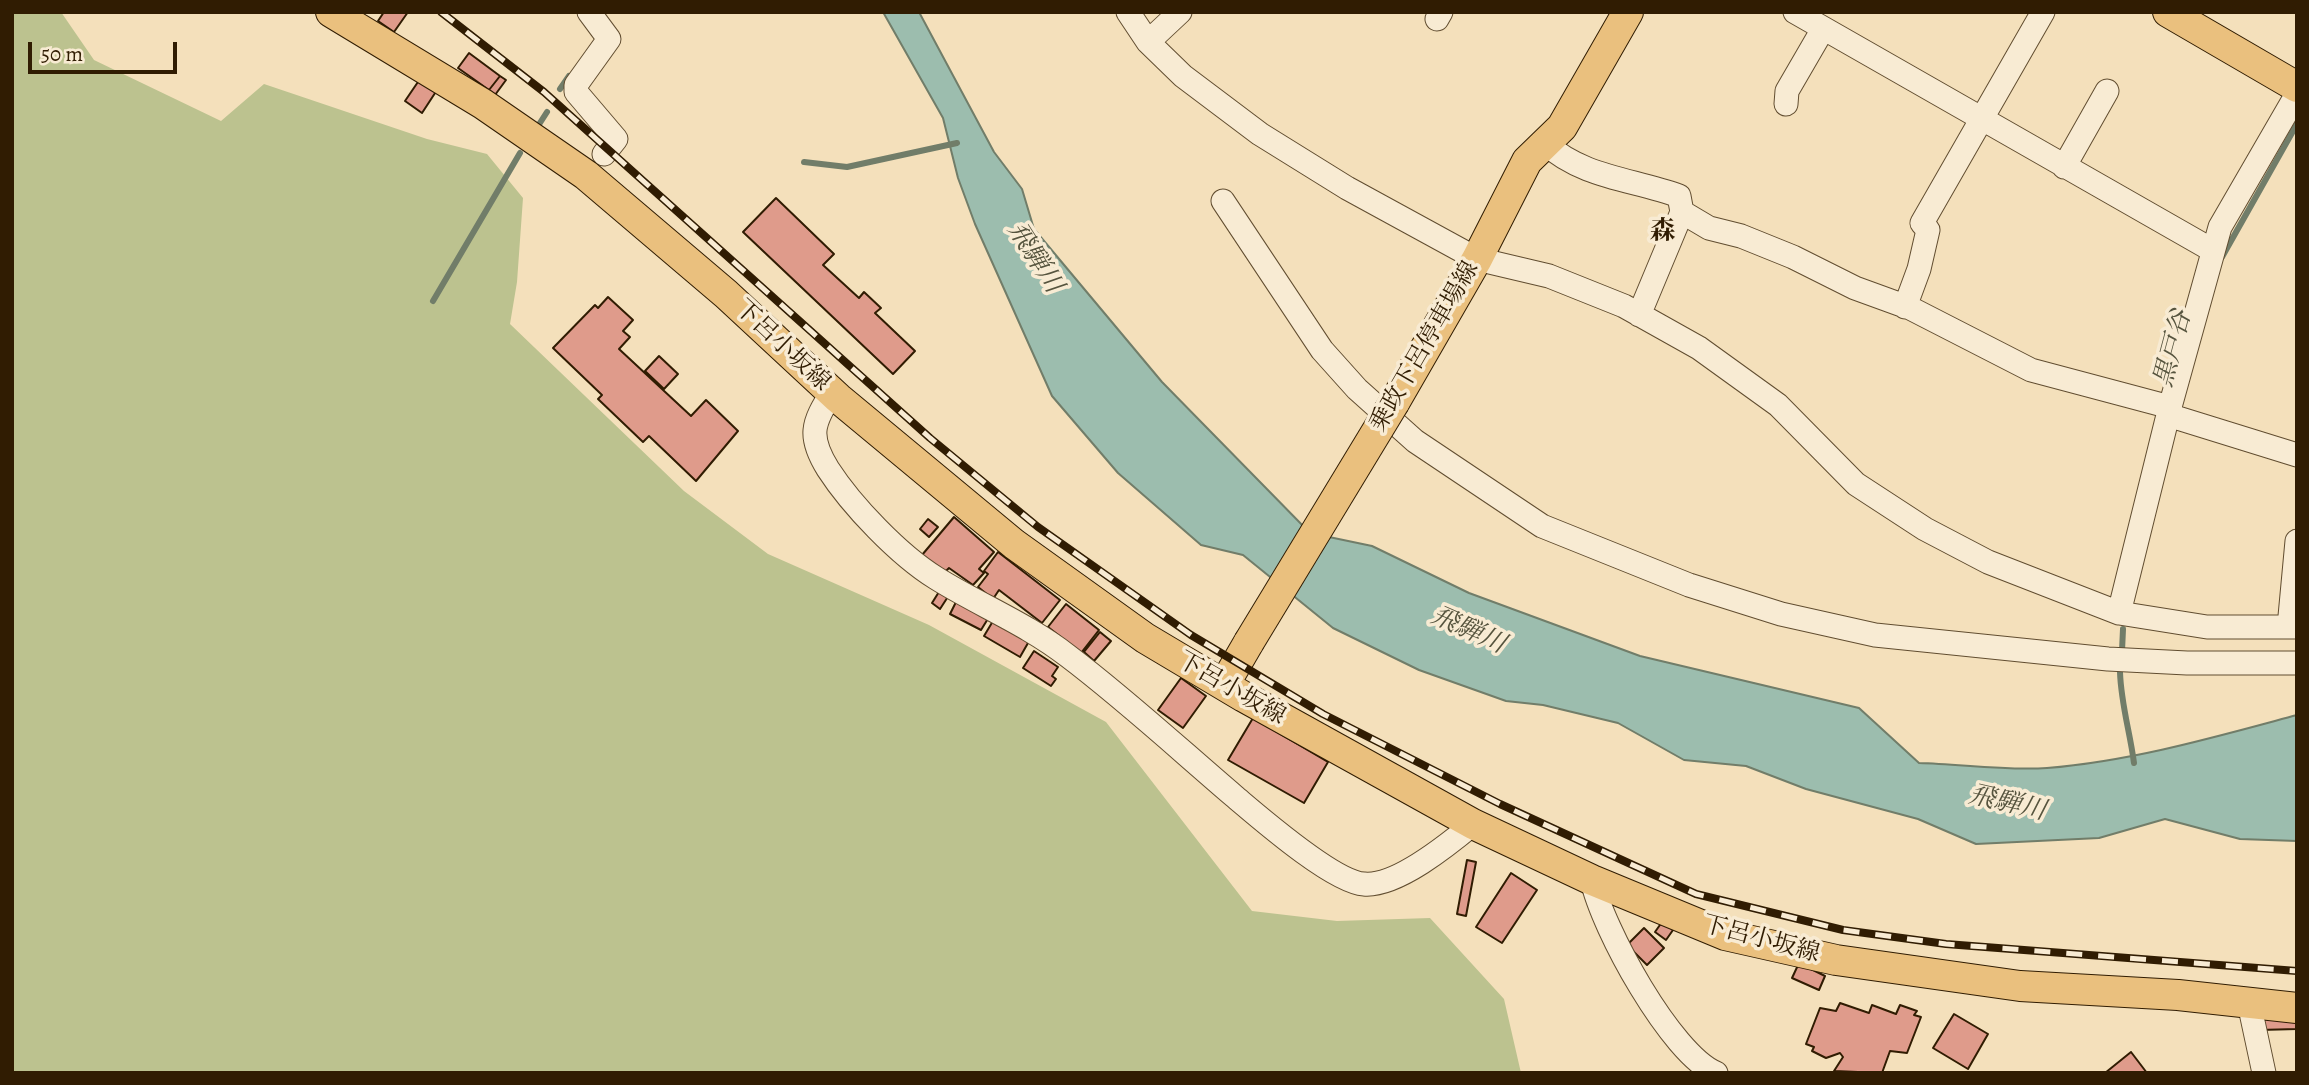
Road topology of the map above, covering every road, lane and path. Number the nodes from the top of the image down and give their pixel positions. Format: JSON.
{"nodes":[{"id":1,"x":331,"y":12,"type":"edge"},
{"id":2,"x":589,"y":12,"type":"edge"},
{"id":3,"x":1128,"y":12,"type":"edge"},
{"id":4,"x":1180,"y":12,"type":"edge"},
{"id":5,"x":1628,"y":12,"type":"edge"},
{"id":6,"x":1795,"y":12,"type":"edge"},
{"id":7,"x":2043,"y":12,"type":"edge"},
{"id":8,"x":2168,"y":12,"type":"edge"},
{"id":9,"x":1824,"y":29,"type":"junction"},
{"id":10,"x":1148,"y":42,"type":"junction"},
{"id":11,"x":2297,"y":87,"type":"edge"},
{"id":12,"x":2107,"y":91,"type":"dead end"},
{"id":13,"x":2297,"y":94,"type":"edge"},
{"id":14,"x":1786,"y":104,"type":"dead end"},
{"id":15,"x":1983,"y":119,"type":"junction"},
{"id":16,"x":1545,"y":143,"type":"junction"},
{"id":17,"x":604,"y":154,"type":"dead end"},
{"id":18,"x":2064,"y":167,"type":"junction"},
{"id":19,"x":1223,"y":201,"type":"dead end"},
{"id":20,"x":1682,"y":212,"type":"junction"},
{"id":21,"x":2213,"y":250,"type":"junction"},
{"id":22,"x":1477,"y":259,"type":"junction"},
{"id":23,"x":1905,"y":307,"type":"junction"},
{"id":24,"x":1639,"y":315,"type":"junction"},
{"id":25,"x":832,"y":393,"type":"junction"},
{"id":26,"x":2173,"y":414,"type":"junction"},
{"id":27,"x":2297,"y":455,"type":"edge"},
{"id":28,"x":2297,"y":541,"type":"edge"},
{"id":29,"x":2119,"y":613,"type":"junction"},
{"id":30,"x":2293,"y":627,"type":"edge"},
{"id":31,"x":2297,"y":663,"type":"edge"},
{"id":32,"x":1224,"y":685,"type":"junction"},
{"id":33,"x":1473,"y":824,"type":"junction"},
{"id":34,"x":1592,"y":880,"type":"junction"},
{"id":35,"x":2249,"y":1003,"type":"junction"},
{"id":36,"x":2297,"y":1009,"type":"edge"},
{"id":37,"x":1716,"y":1073,"type":"edge"},
{"id":38,"x":2264,"y":1073,"type":"edge"}],
"edges":[{"from":1,"to":25,"type":"main road","name":"下呂小坂線"},
{"from":2,"to":17,"type":"street"},
{"from":3,"to":10,"type":"street"},
{"from":4,"to":10,"type":"street"},
{"from":5,"to":16,"type":"main road","name":"乗政下呂停車場線"},
{"from":6,"to":9,"type":"street"},
{"from":7,"to":15,"type":"street"},
{"from":8,"to":11,"type":"main road"},
{"from":9,"to":14,"type":"street"},
{"from":9,"to":15,"type":"street"},
{"from":10,"to":22,"type":"street"},
{"from":12,"to":18,"type":"street"},
{"from":13,"to":21,"type":"street"},
{"from":15,"to":18,"type":"street"},
{"from":15,"to":23,"type":"street"},
{"from":16,"to":20,"type":"street"},
{"from":16,"to":22,"type":"main road","name":"乗政下呂停車場線"},
{"from":18,"to":21,"type":"street"},
{"from":19,"to":31,"type":"street"},
{"from":20,"to":23,"type":"street"},
{"from":20,"to":24,"type":"street"},
{"from":21,"to":26,"type":"street"},
{"from":22,"to":24,"type":"street"},
{"from":22,"to":32,"type":"main road","name":"乗政下呂停車場線","bridge":true},
{"from":23,"to":26,"type":"street"},
{"from":24,"to":29,"type":"street"},
{"from":25,"to":32,"type":"main road","name":"下呂小坂線"},
{"from":25,"to":33,"type":"street"},
{"from":26,"to":27,"type":"street"},
{"from":26,"to":29,"type":"street"},
{"from":28,"to":30,"type":"street"},
{"from":29,"to":30,"type":"street"},
{"from":32,"to":33,"type":"main road","name":"下呂小坂線"},
{"from":33,"to":34,"type":"main road","name":"下呂小坂線"},
{"from":34,"to":35,"type":"main road","name":"下呂小坂線"},
{"from":34,"to":37,"type":"street"},
{"from":35,"to":36,"type":"main road","name":"下呂小坂線"},
{"from":35,"to":38,"type":"street"}]}
